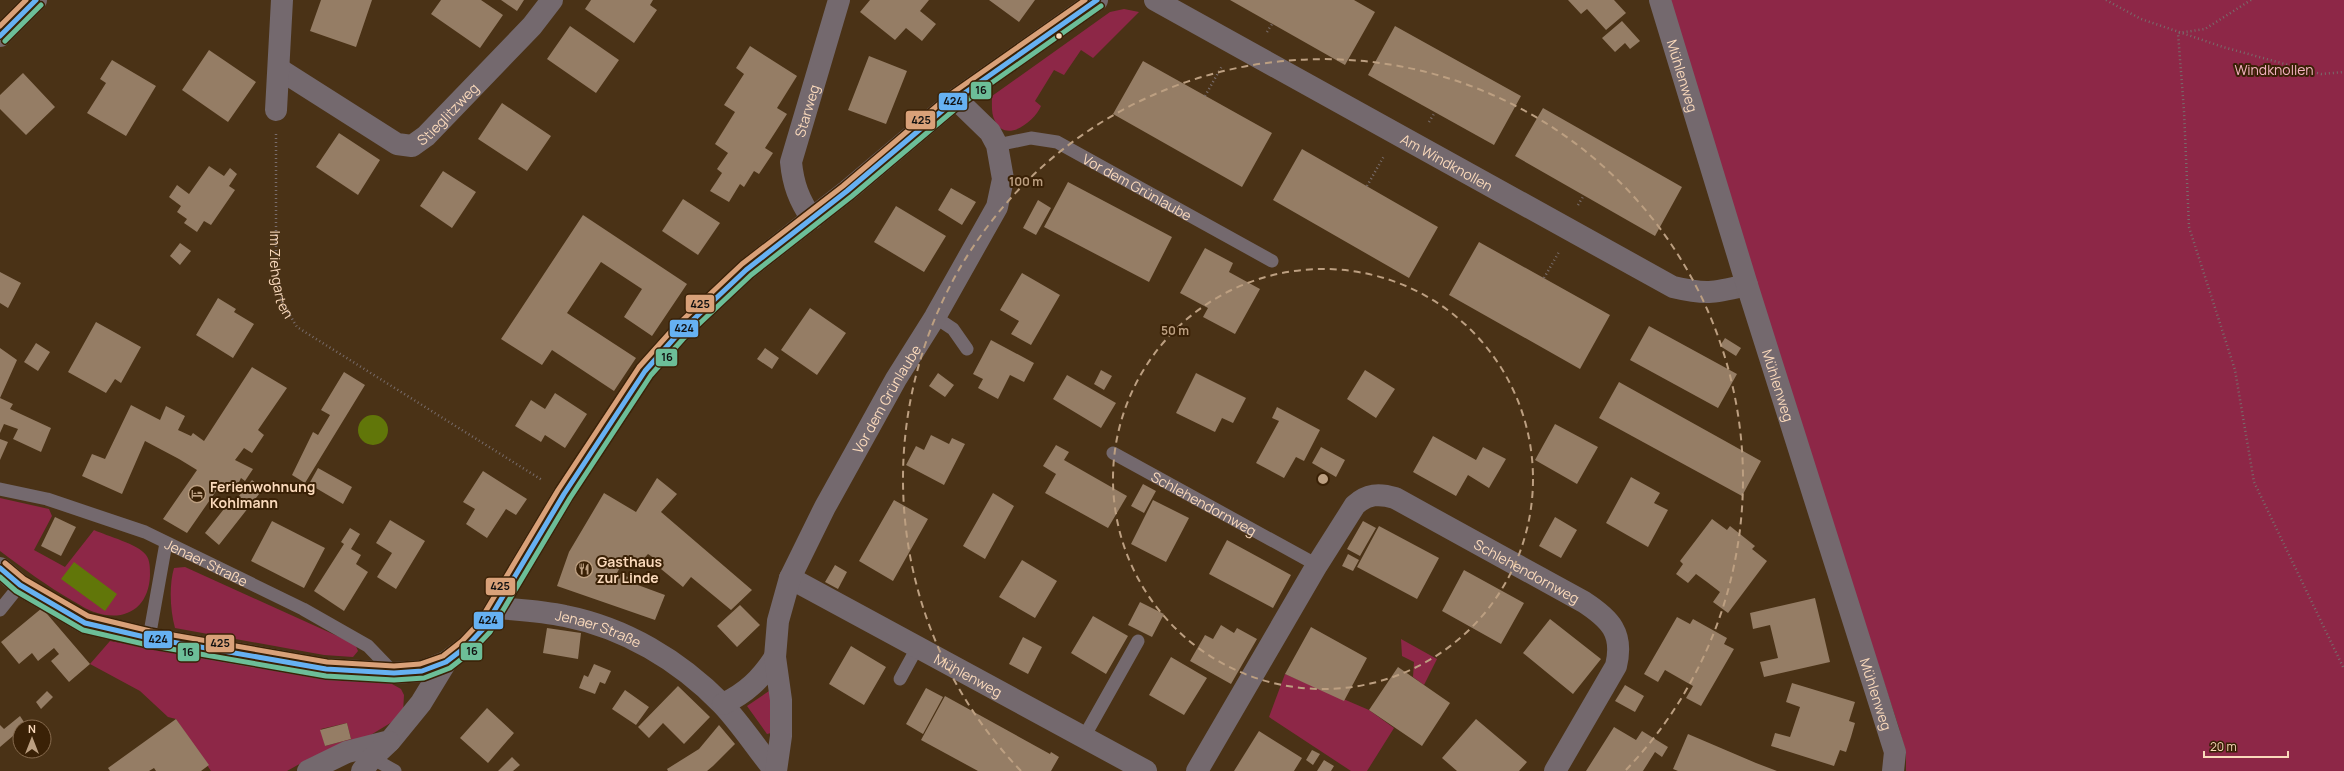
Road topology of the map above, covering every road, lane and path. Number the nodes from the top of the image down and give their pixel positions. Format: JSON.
{"nodes":[{"id":1,"x":36,"y":0,"type":"edge"},
{"id":2,"x":282,"y":0,"type":"edge"},
{"id":3,"x":552,"y":0,"type":"edge"},
{"id":4,"x":839,"y":0,"type":"edge"},
{"id":5,"x":1097,"y":0,"type":"edge"},
{"id":6,"x":1155,"y":0,"type":"edge"},
{"id":7,"x":1660,"y":0,"type":"edge"},
{"id":8,"x":2106,"y":0,"type":"edge"},
{"id":9,"x":2251,"y":0,"type":"edge"},
{"id":10,"x":2178,"y":33,"type":"junction"},
{"id":11,"x":0,"y":36,"type":"edge"},
{"id":12,"x":1224,"y":64,"type":"dead end"},
{"id":13,"x":279,"y":69,"type":"junction"},
{"id":14,"x":2344,"y":72,"type":"edge"},
{"id":15,"x":1204,"y":96,"type":"dead end"},
{"id":16,"x":956,"y":99,"type":"junction"},
{"id":17,"x":276,"y":110,"type":"joint"},
{"id":18,"x":997,"y":145,"type":"junction"},
{"id":19,"x":1385,"y":155,"type":"dead end"},
{"id":20,"x":1367,"y":186,"type":"dead end"},
{"id":21,"x":812,"y":219,"type":"junction"},
{"id":22,"x":1561,"y":249,"type":"dead end"},
{"id":23,"x":1272,"y":261,"type":"dead end"},
{"id":24,"x":1544,"y":278,"type":"dead end"},
{"id":25,"x":1747,"y":285,"type":"junction"},
{"id":26,"x":935,"y":317,"type":"junction"},
{"id":27,"x":967,"y":349,"type":"dead end"},
{"id":28,"x":1113,"y":453,"type":"dead end"},
{"id":29,"x":0,"y":489,"type":"edge"},
{"id":30,"x":564,"y":494,"type":"junction"},
{"id":31,"x":166,"y":543,"type":"junction"},
{"id":32,"x":1318,"y":565,"type":"junction"},
{"id":33,"x":0,"y":568,"type":"edge"},
{"id":34,"x":790,"y":578,"type":"junction"},
{"id":35,"x":20,"y":585,"type":"junction"},
{"id":36,"x":498,"y":608,"type":"junction"},
{"id":37,"x":0,"y":610,"type":"edge"},
{"id":38,"x":149,"y":638,"type":"junction"},
{"id":39,"x":1138,"y":641,"type":"dead end"},
{"id":40,"x":918,"y":646,"type":"junction"},
{"id":41,"x":775,"y":657,"type":"junction"},
{"id":42,"x":446,"y":662,"type":"junction"},
{"id":43,"x":2344,"y":669,"type":"edge"},
{"id":44,"x":394,"y":673,"type":"junction"},
{"id":45,"x":900,"y":679,"type":"dead end"},
{"id":46,"x":723,"y":704,"type":"junction"},
{"id":47,"x":1084,"y":737,"type":"junction"},
{"id":48,"x":390,"y":741,"type":"junction"},
{"id":49,"x":367,"y":764,"type":"edge"},
{"id":50,"x":308,"y":771,"type":"edge"},
{"id":51,"x":395,"y":771,"type":"edge"},
{"id":52,"x":775,"y":771,"type":"edge"},
{"id":53,"x":1146,"y":771,"type":"edge"},
{"id":54,"x":1197,"y":771,"type":"edge"},
{"id":55,"x":1555,"y":771,"type":"edge"},
{"id":56,"x":1894,"y":771,"type":"edge"}],
"edges":[{"from":1,"to":11,"type":"street"},
{"from":2,"to":13,"type":"street"},
{"from":3,"to":13,"type":"street","name":"Stieglitzweg"},
{"from":4,"to":21,"type":"street","name":"Starweg"},
{"from":5,"to":16,"type":"street"},
{"from":6,"to":25,"type":"street","name":"Am Windknollen"},
{"from":7,"to":25,"type":"street","name":"Mühlenweg"},
{"from":8,"to":10,"type":"path"},
{"from":9,"to":10,"type":"path"},
{"from":10,"to":14,"type":"path"},
{"from":10,"to":43,"type":"path"},
{"from":12,"to":15,"type":"path"},
{"from":13,"to":17,"type":"street"},
{"from":16,"to":18,"type":"street","name":"Vor dem Grünlaube"},
{"from":16,"to":21,"type":"street"},
{"from":17,"to":30,"type":"path","name":"Im Ziehgarten"},
{"from":18,"to":23,"type":"lane","name":"Vor dem Grünlaube"},
{"from":18,"to":26,"type":"street","name":"Vor dem Grünlaube"},
{"from":19,"to":20,"type":"path"},
{"from":21,"to":30,"type":"street"},
{"from":22,"to":24,"type":"path"},
{"from":25,"to":56,"type":"street","name":"Mühlenweg"},
{"from":26,"to":27,"type":"lane"},
{"from":26,"to":34,"type":"street","name":"Vor dem Grünlaube"},
{"from":28,"to":32,"type":"lane","name":"Schlehendornweg"},
{"from":29,"to":31,"type":"lane","name":"Jenaer Straße"},
{"from":30,"to":36,"type":"street"},
{"from":31,"to":38,"type":"lane"},
{"from":31,"to":44,"type":"lane","name":"Jenaer Straße"},
{"from":32,"to":54,"type":"street","name":"Schlehendornweg"},
{"from":32,"to":55,"type":"street","name":"Schlehendornweg"},
{"from":33,"to":35,"type":"street"},
{"from":34,"to":40,"type":"street","name":"Mühlenweg"},
{"from":34,"to":41,"type":"street","name":"Vor dem Grünlaube"},
{"from":35,"to":37,"type":"lane"},
{"from":35,"to":38,"type":"street"},
{"from":36,"to":42,"type":"street"},
{"from":36,"to":46,"type":"street","name":"Jenaer Straße"},
{"from":38,"to":44,"type":"street"},
{"from":39,"to":47,"type":"lane"},
{"from":40,"to":45,"type":"lane"},
{"from":40,"to":47,"type":"street","name":"Mühlenweg"},
{"from":41,"to":46,"type":"street","name":"Vor dem Grünlaube"},
{"from":41,"to":52,"type":"street","name":"Vor dem Grünlaube"},
{"from":42,"to":44,"type":"street"},
{"from":42,"to":48,"type":"street"},
{"from":46,"to":52,"type":"street","name":"Jenaer Straße"},
{"from":47,"to":53,"type":"street","name":"Mühlenweg"},
{"from":48,"to":49,"type":"street"},
{"from":48,"to":50,"type":"street"},
{"from":49,"to":51,"type":"lane"}]}
